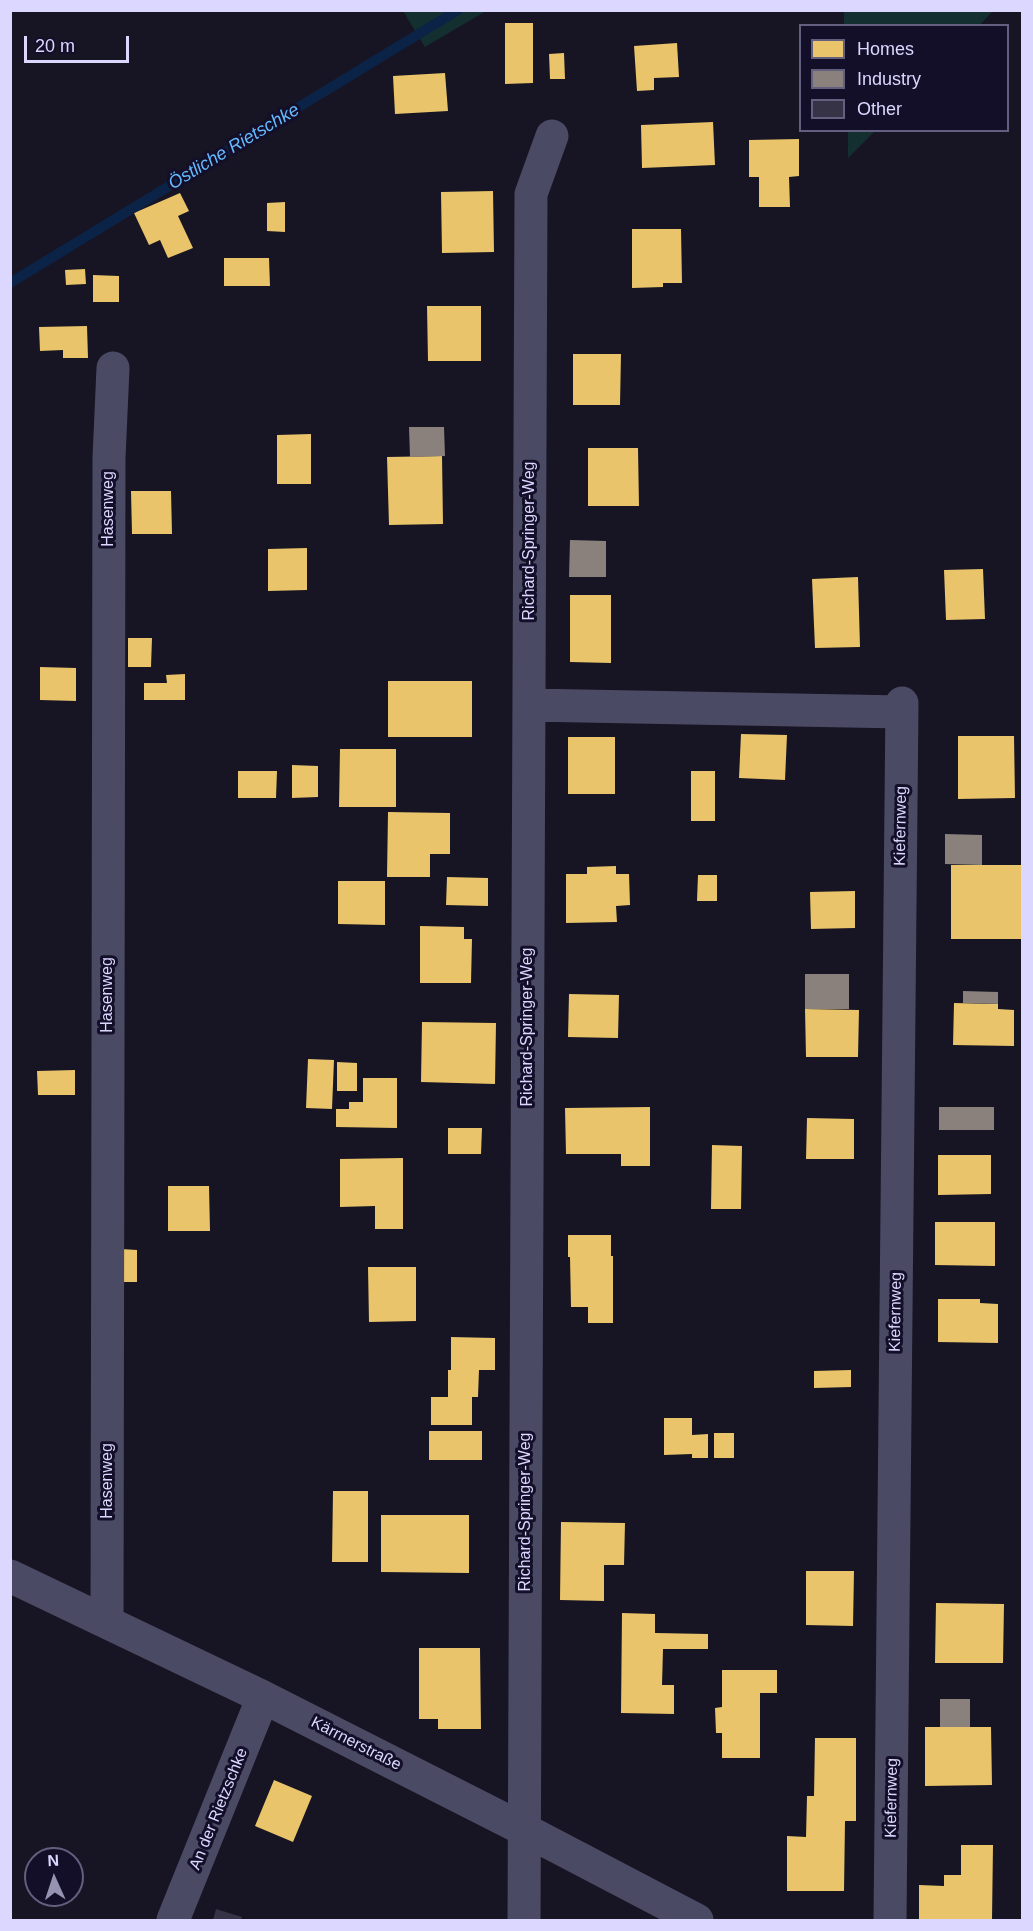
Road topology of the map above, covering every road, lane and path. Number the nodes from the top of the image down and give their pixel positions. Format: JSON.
{"nodes":[{"id":1,"x":552,"y":136,"type":"dead end"},
{"id":2,"x":113,"y":368,"type":"dead end"},
{"id":3,"x":529,"y":705,"type":"junction"},
{"id":4,"x":10,"y":1576,"type":"edge"},
{"id":5,"x":107,"y":1622,"type":"junction"},
{"id":6,"x":263,"y":1697,"type":"junction"},
{"id":7,"x":525,"y":1830,"type":"junction"},
{"id":8,"x":174,"y":1920,"type":"edge"},
{"id":9,"x":524,"y":1920,"type":"edge"},
{"id":10,"x":697,"y":1920,"type":"edge"},
{"id":11,"x":891,"y":1920,"type":"edge"}],
"edges":[{"from":1,"to":3,"type":"street","name":"Richard-Springer-Weg"},
{"from":2,"to":5,"type":"street","name":"Hasenweg"},
{"from":3,"to":7,"type":"street","name":"Richard-Springer-Weg"},
{"from":3,"to":11,"type":"street","name":"Kiefernweg"},
{"from":4,"to":5,"type":"street","name":"Kärrnerstraße"},
{"from":5,"to":6,"type":"street","name":"Kärrnerstraße"},
{"from":6,"to":7,"type":"street","name":"Kärrnerstraße"},
{"from":6,"to":8,"type":"street","name":"An der Rietzschke"},
{"from":7,"to":9,"type":"street","name":"Richard-Springer-Weg"},
{"from":7,"to":10,"type":"street","name":"Kärrnerstraße"}]}
